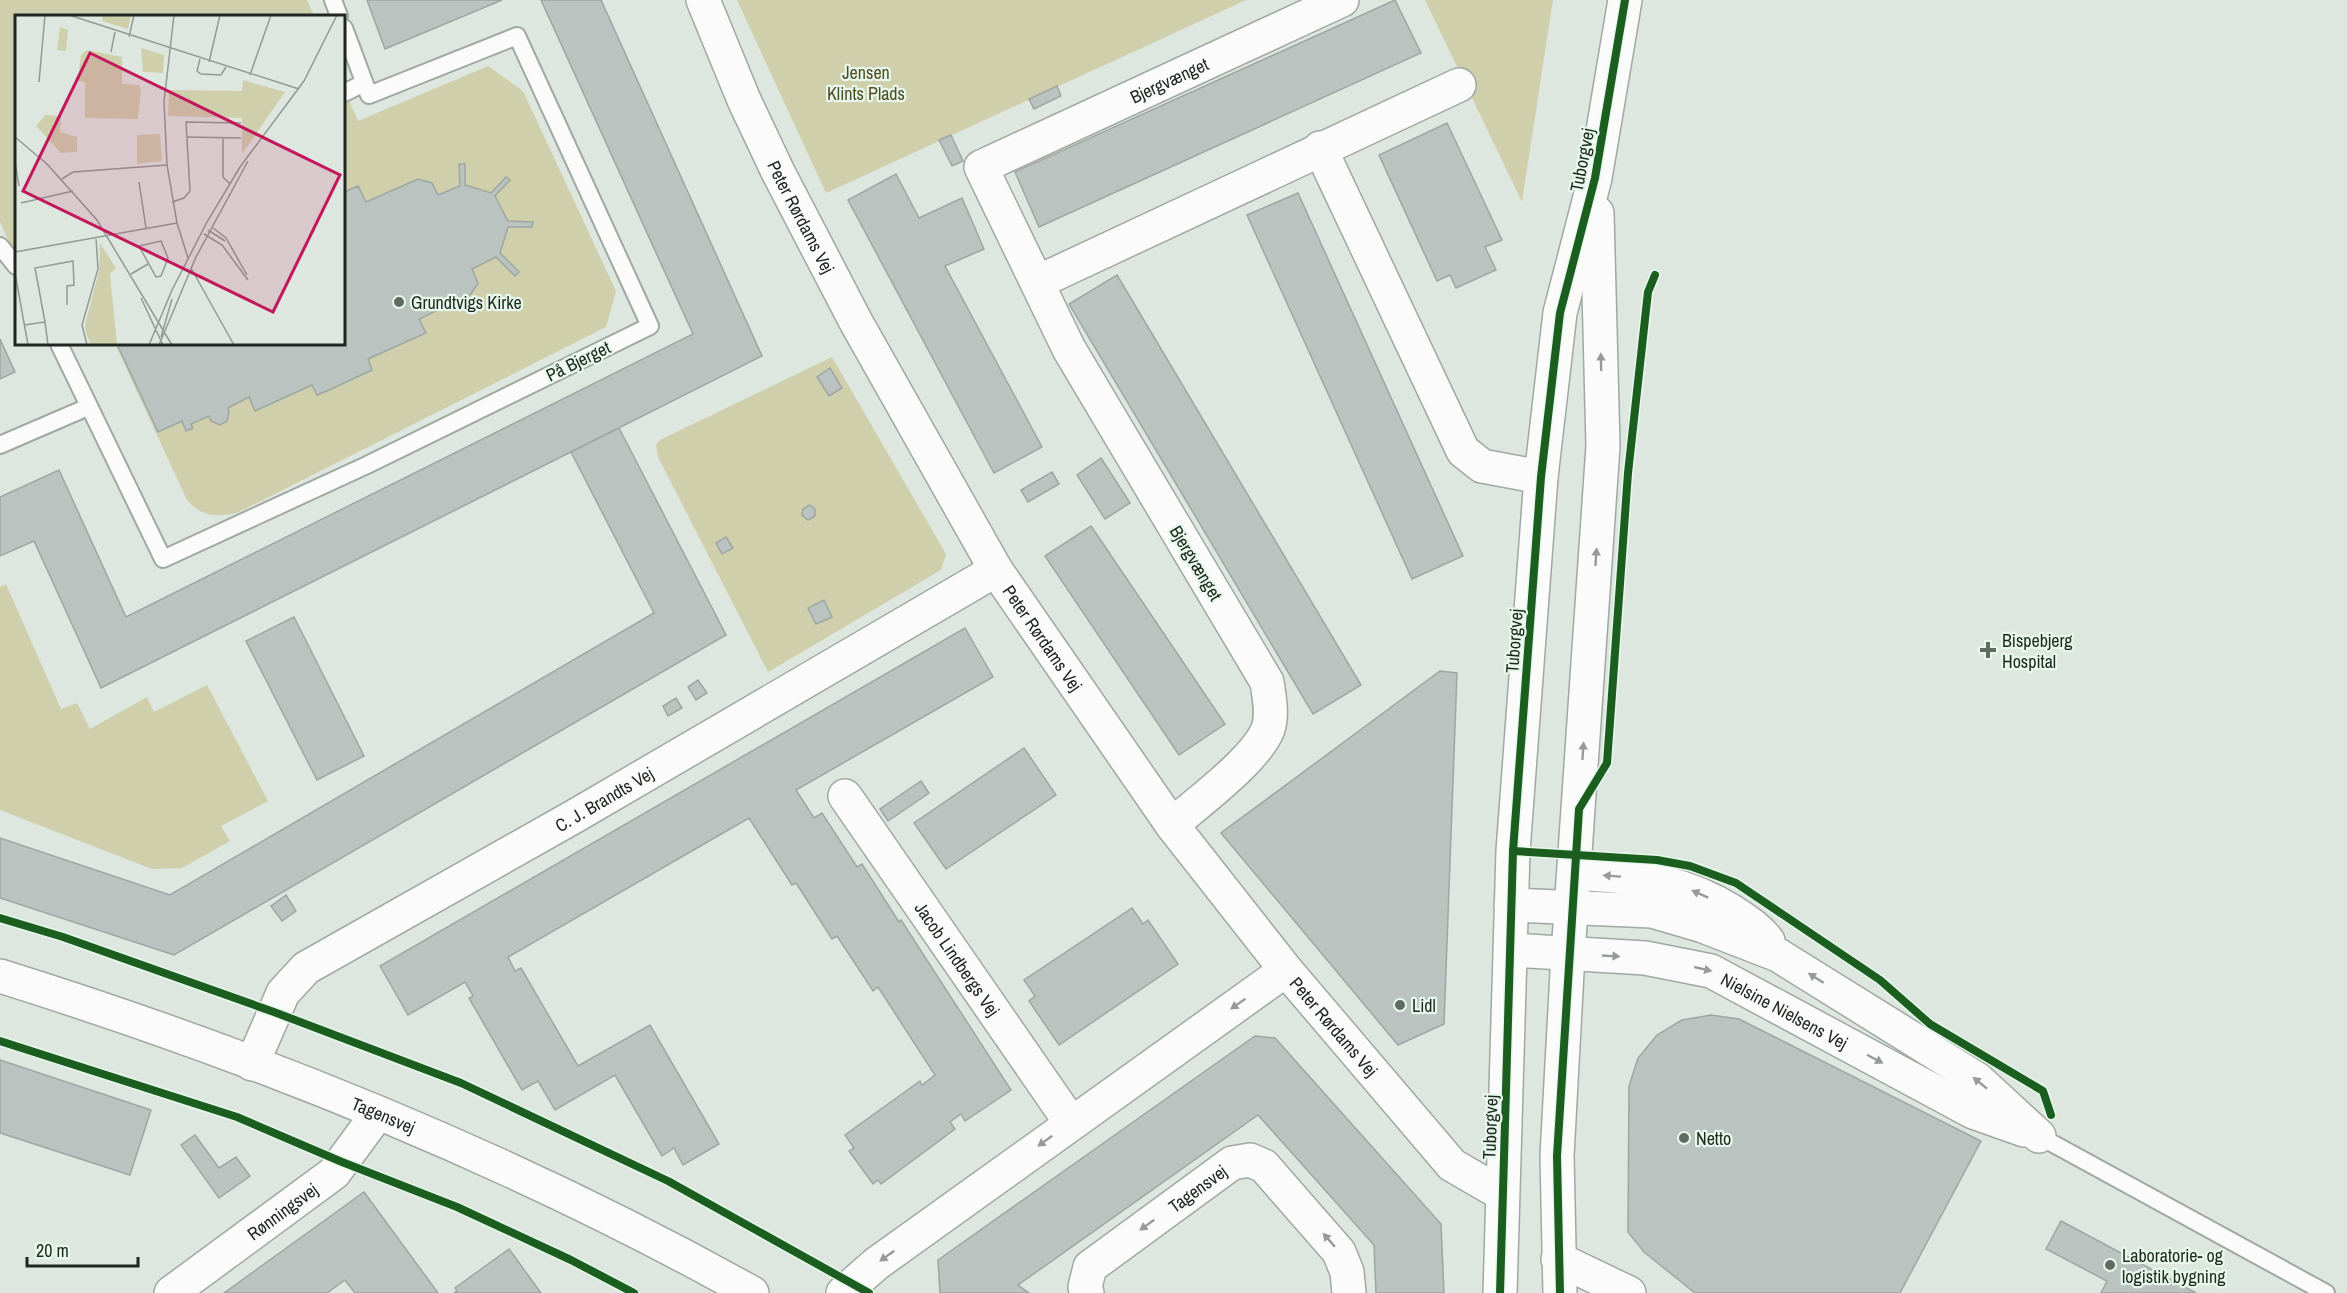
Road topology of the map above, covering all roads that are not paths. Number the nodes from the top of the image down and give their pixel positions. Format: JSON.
{"nodes":[{"id":1,"x":333,"y":0,"type":"edge"},
{"id":2,"x":703,"y":0,"type":"edge"},
{"id":3,"x":1342,"y":0,"type":"edge"},
{"id":4,"x":1625,"y":0,"type":"edge"},
{"id":5,"x":339,"y":15,"type":"edge"},
{"id":6,"x":345,"y":31,"type":"edge"},
{"id":7,"x":364,"y":82,"type":"junction"},
{"id":8,"x":1459,"y":85,"type":"dead end"},
{"id":9,"x":345,"y":92,"type":"edge"},
{"id":10,"x":1320,"y":148,"type":"junction"},
{"id":11,"x":1595,"y":178,"type":"junction"},
{"id":12,"x":0,"y":246,"type":"edge"},
{"id":13,"x":15,"y":265,"type":"edge"},
{"id":14,"x":1038,"y":282,"type":"junction"},
{"id":15,"x":59,"y":345,"type":"edge"},
{"id":16,"x":88,"y":407,"type":"junction"},
{"id":17,"x":0,"y":445,"type":"edge"},
{"id":18,"x":1541,"y":477,"type":"junction"},
{"id":19,"x":996,"y":570,"type":"junction"},
{"id":20,"x":845,"y":796,"type":"dead end"},
{"id":21,"x":1172,"y":825,"type":"junction"},
{"id":22,"x":1574,"y":873,"type":"junction"},
{"id":23,"x":1511,"y":905,"type":"junction"},
{"id":24,"x":1571,"y":908,"type":"junction"},
{"id":25,"x":1511,"y":950,"type":"junction"},
{"id":26,"x":1568,"y":954,"type":"junction"},
{"id":27,"x":1778,"y":955,"type":"junction"},
{"id":28,"x":1286,"y":970,"type":"junction"},
{"id":29,"x":0,"y":976,"type":"edge"},
{"id":30,"x":252,"y":1064,"type":"junction"},
{"id":31,"x":378,"y":1113,"type":"junction"},
{"id":32,"x":1071,"y":1123,"type":"junction"},
{"id":33,"x":2039,"y":1136,"type":"junction"},
{"id":34,"x":1502,"y":1194,"type":"junction"},
{"id":35,"x":1558,"y":1259,"type":"junction"},
{"id":36,"x":171,"y":1293,"type":"edge"},
{"id":37,"x":752,"y":1293,"type":"edge"},
{"id":38,"x":843,"y":1293,"type":"edge"},
{"id":39,"x":1088,"y":1293,"type":"edge"},
{"id":40,"x":1349,"y":1293,"type":"edge"},
{"id":41,"x":1500,"y":1293,"type":"edge"},
{"id":42,"x":1560,"y":1293,"type":"edge"},
{"id":43,"x":1629,"y":1293,"type":"edge"},
{"id":44,"x":2326,"y":1293,"type":"edge"}],
"edges":[{"from":1,"to":5,"type":"lane"},
{"from":2,"to":19,"type":"street","name":"Peter Rørdams Vej"},
{"from":3,"to":14,"type":"street","name":"Bjergvænget"},
{"from":4,"to":11,"type":"street","name":"Tuborgvej"},
{"from":6,"to":7,"type":"lane"},
{"from":7,"to":9,"type":"lane"},
{"from":7,"to":16,"type":"lane","name":"På Bjerget"},
{"from":8,"to":10,"type":"street"},
{"from":10,"to":14,"type":"street"},
{"from":10,"to":18,"type":"street"},
{"from":11,"to":18,"type":"street","name":"Tuborgvej"},
{"from":22,"to":11,"type":"street","name":"Tuborgvej","one_way":true},
{"from":12,"to":13,"type":"lane"},
{"from":14,"to":21,"type":"street","name":"Bjergvænget"},
{"from":15,"to":16,"type":"lane","name":"På Bjerget"},
{"from":16,"to":17,"type":"lane"},
{"from":18,"to":23,"type":"street","name":"Tuborgvej"},
{"from":19,"to":21,"type":"street","name":"Peter Rørdams Vej"},
{"from":19,"to":30,"type":"street","name":"C. J. Brandts Vej"},
{"from":20,"to":32,"type":"street","name":"Jacob Lindbergs Vej"},
{"from":21,"to":28,"type":"street","name":"Peter Rørdams Vej"},
{"from":22,"to":24,"type":"street","name":"Tuborgvej"},
{"from":27,"to":22,"type":"street","name":"Nielsine Nielsens Vej","one_way":true},
{"from":23,"to":24,"type":"street","name":"Nielsine Nielsens Vej"},
{"from":23,"to":25,"type":"street","name":"Tuborgvej"},
{"from":24,"to":26,"type":"street","name":"Tuborgvej"},
{"from":24,"to":27,"type":"street","name":"Nielsine Nielsens Vej"},
{"from":25,"to":26,"type":"street","name":"Nielsine Nielsens Vej"},
{"from":25,"to":34,"type":"street","name":"Tuborgvej"},
{"from":26,"to":33,"type":"street","name":"Nielsine Nielsens Vej","one_way":true},
{"from":26,"to":35,"type":"street","name":"Tuborgvej"},
{"from":33,"to":27,"type":"street","name":"Nielsine Nielsens Vej","one_way":true},
{"from":28,"to":32,"type":"street","one_way":true},
{"from":28,"to":34,"type":"street","name":"Peter Rørdams Vej"},
{"from":29,"to":30,"type":"street","name":"Tagensvej"},
{"from":30,"to":31,"type":"street","name":"Tagensvej"},
{"from":31,"to":36,"type":"street","name":"Rønningsvej"},
{"from":31,"to":37,"type":"street","name":"Tagensvej"},
{"from":32,"to":38,"type":"street","one_way":true},
{"from":33,"to":44,"type":"lane","name":"Nielsine Nielsens Vej"},
{"from":34,"to":41,"type":"street","name":"Tuborgvej"},
{"from":35,"to":42,"type":"street","name":"Tuborgvej"},
{"from":35,"to":43,"type":"street"},
{"from":40,"to":39,"type":"street","name":"Tagensvej","one_way":true}]}
